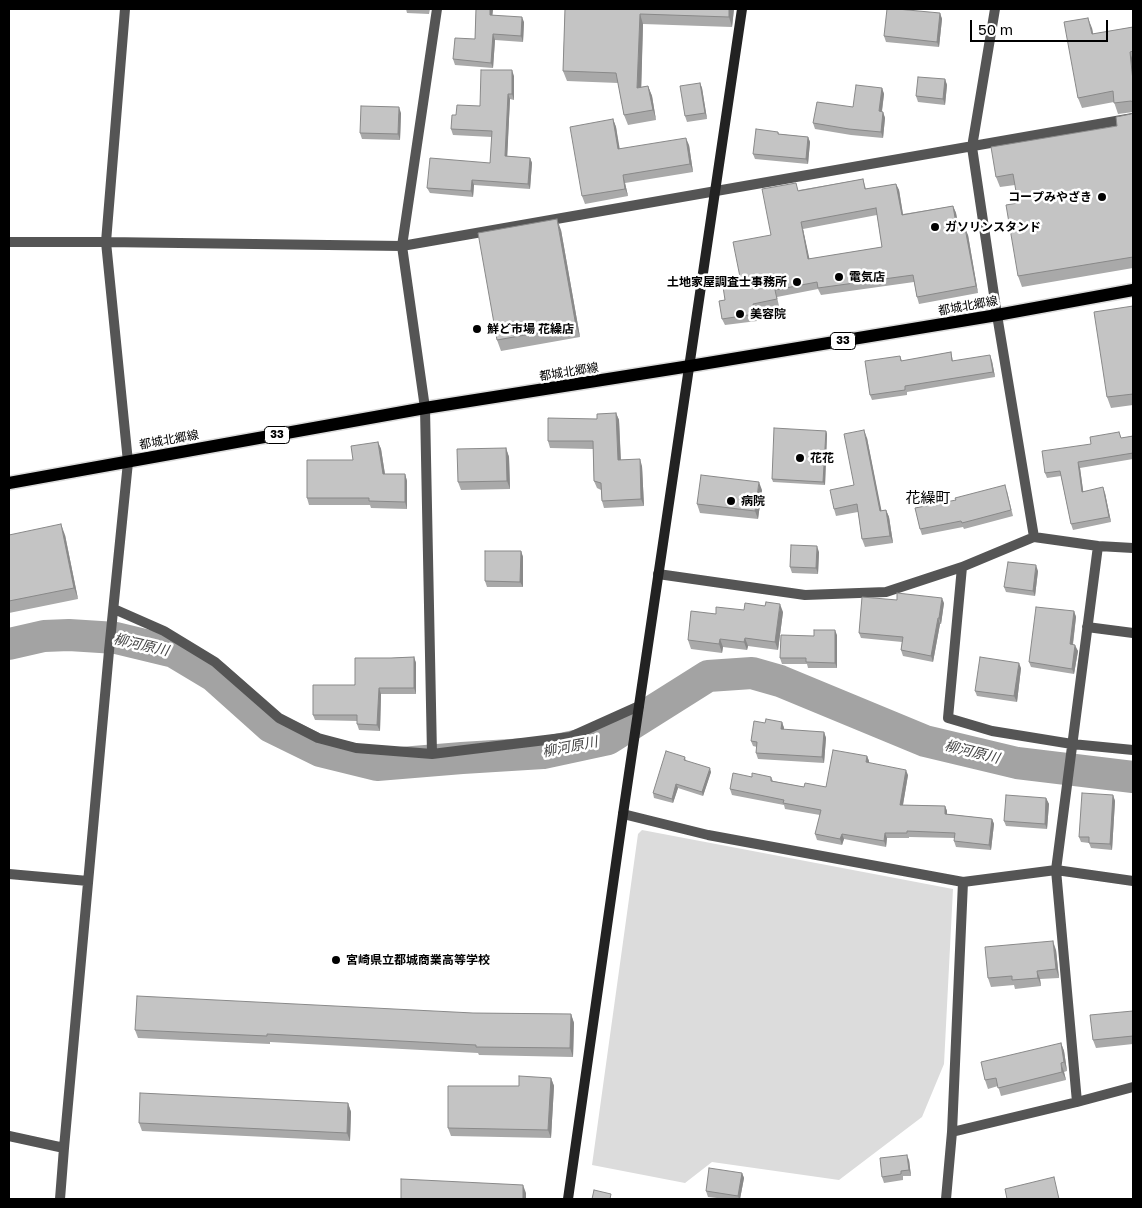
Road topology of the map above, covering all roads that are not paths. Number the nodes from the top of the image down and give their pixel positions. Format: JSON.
{"nodes":[{"id":1,"x":125,"y":9,"type":"edge"},
{"id":2,"x":437,"y":9,"type":"edge"},
{"id":3,"x":742,"y":9,"type":"edge"},
{"id":4,"x":994,"y":9,"type":"edge"},
{"id":5,"x":1133,"y":118,"type":"edge"},
{"id":6,"x":972,"y":147,"type":"junction"},
{"id":7,"x":716,"y":191,"type":"junction"},
{"id":8,"x":9,"y":242,"type":"edge"},
{"id":9,"x":106,"y":242,"type":"junction"},
{"id":10,"x":402,"y":246,"type":"junction"},
{"id":11,"x":1133,"y":290,"type":"edge"},
{"id":12,"x":997,"y":315,"type":"junction"},
{"id":13,"x":690,"y":366,"type":"junction"},
{"id":14,"x":425,"y":408,"type":"junction"},
{"id":15,"x":128,"y":462,"type":"junction"},
{"id":16,"x":9,"y":483,"type":"edge"},
{"id":17,"x":1034,"y":537,"type":"junction"},
{"id":18,"x":1098,"y":546,"type":"junction"},
{"id":19,"x":1133,"y":548,"type":"edge"},
{"id":20,"x":962,"y":566,"type":"junction"},
{"id":21,"x":658,"y":574,"type":"junction"},
{"id":22,"x":114,"y":609,"type":"junction"},
{"id":23,"x":1087,"y":627,"type":"junction"},
{"id":24,"x":1133,"y":633,"type":"edge"},
{"id":25,"x":639,"y":706,"type":"junction"},
{"id":26,"x":1071,"y":748,"type":"junction"},
{"id":27,"x":1133,"y":750,"type":"edge"},
{"id":28,"x":432,"y":754,"type":"junction"},
{"id":29,"x":623,"y":814,"type":"junction"},
{"id":30,"x":1056,"y":870,"type":"junction"},
{"id":31,"x":9,"y":874,"type":"edge"},
{"id":32,"x":88,"y":881,"type":"junction"},
{"id":33,"x":1133,"y":881,"type":"edge"},
{"id":34,"x":963,"y":882,"type":"junction"},
{"id":35,"x":1133,"y":1087,"type":"edge"},
{"id":36,"x":1077,"y":1102,"type":"junction"},
{"id":37,"x":952,"y":1132,"type":"junction"},
{"id":38,"x":9,"y":1136,"type":"edge"},
{"id":39,"x":64,"y":1148,"type":"junction"},
{"id":40,"x":60,"y":1199,"type":"edge"},
{"id":41,"x":568,"y":1199,"type":"edge"},
{"id":42,"x":946,"y":1199,"type":"edge"}],
"edges":[{"from":1,"to":9,"type":"street"},
{"from":2,"to":10,"type":"street"},
{"from":3,"to":7,"type":"street"},
{"from":4,"to":6,"type":"street"},
{"from":5,"to":6,"type":"street"},
{"from":6,"to":7,"type":"street"},
{"from":6,"to":12,"type":"street"},
{"from":7,"to":10,"type":"street"},
{"from":7,"to":13,"type":"street"},
{"from":8,"to":9,"type":"street"},
{"from":9,"to":10,"type":"street"},
{"from":9,"to":15,"type":"street"},
{"from":10,"to":14,"type":"street"},
{"from":11,"to":12,"type":"main road","name":"都城北郷線","number":"33"},
{"from":12,"to":13,"type":"main road","name":"都城北郷線","number":"33"},
{"from":12,"to":17,"type":"street"},
{"from":13,"to":14,"type":"main road","name":"都城北郷線","number":"33"},
{"from":13,"to":21,"type":"street"},
{"from":14,"to":15,"type":"main road","name":"都城北郷線","number":"33"},
{"from":14,"to":28,"type":"street"},
{"from":15,"to":16,"type":"main road","name":"都城北郷線","number":"33"},
{"from":15,"to":22,"type":"street"},
{"from":17,"to":18,"type":"street"},
{"from":17,"to":20,"type":"street"},
{"from":18,"to":19,"type":"street"},
{"from":18,"to":23,"type":"street"},
{"from":20,"to":21,"type":"street"},
{"from":20,"to":26,"type":"street"},
{"from":21,"to":25,"type":"street"},
{"from":22,"to":28,"type":"street"},
{"from":22,"to":32,"type":"street"},
{"from":23,"to":24,"type":"street"},
{"from":23,"to":26,"type":"street"},
{"from":25,"to":28,"type":"street"},
{"from":25,"to":29,"type":"street"},
{"from":26,"to":27,"type":"street"},
{"from":26,"to":30,"type":"street"},
{"from":29,"to":34,"type":"street"},
{"from":29,"to":41,"type":"street"},
{"from":30,"to":33,"type":"street"},
{"from":30,"to":34,"type":"street"},
{"from":30,"to":36,"type":"street"},
{"from":31,"to":32,"type":"street"},
{"from":32,"to":39,"type":"street"},
{"from":34,"to":37,"type":"street"},
{"from":35,"to":36,"type":"street"},
{"from":36,"to":37,"type":"street"},
{"from":37,"to":42,"type":"street"},
{"from":38,"to":39,"type":"street"},
{"from":39,"to":40,"type":"street"}]}
